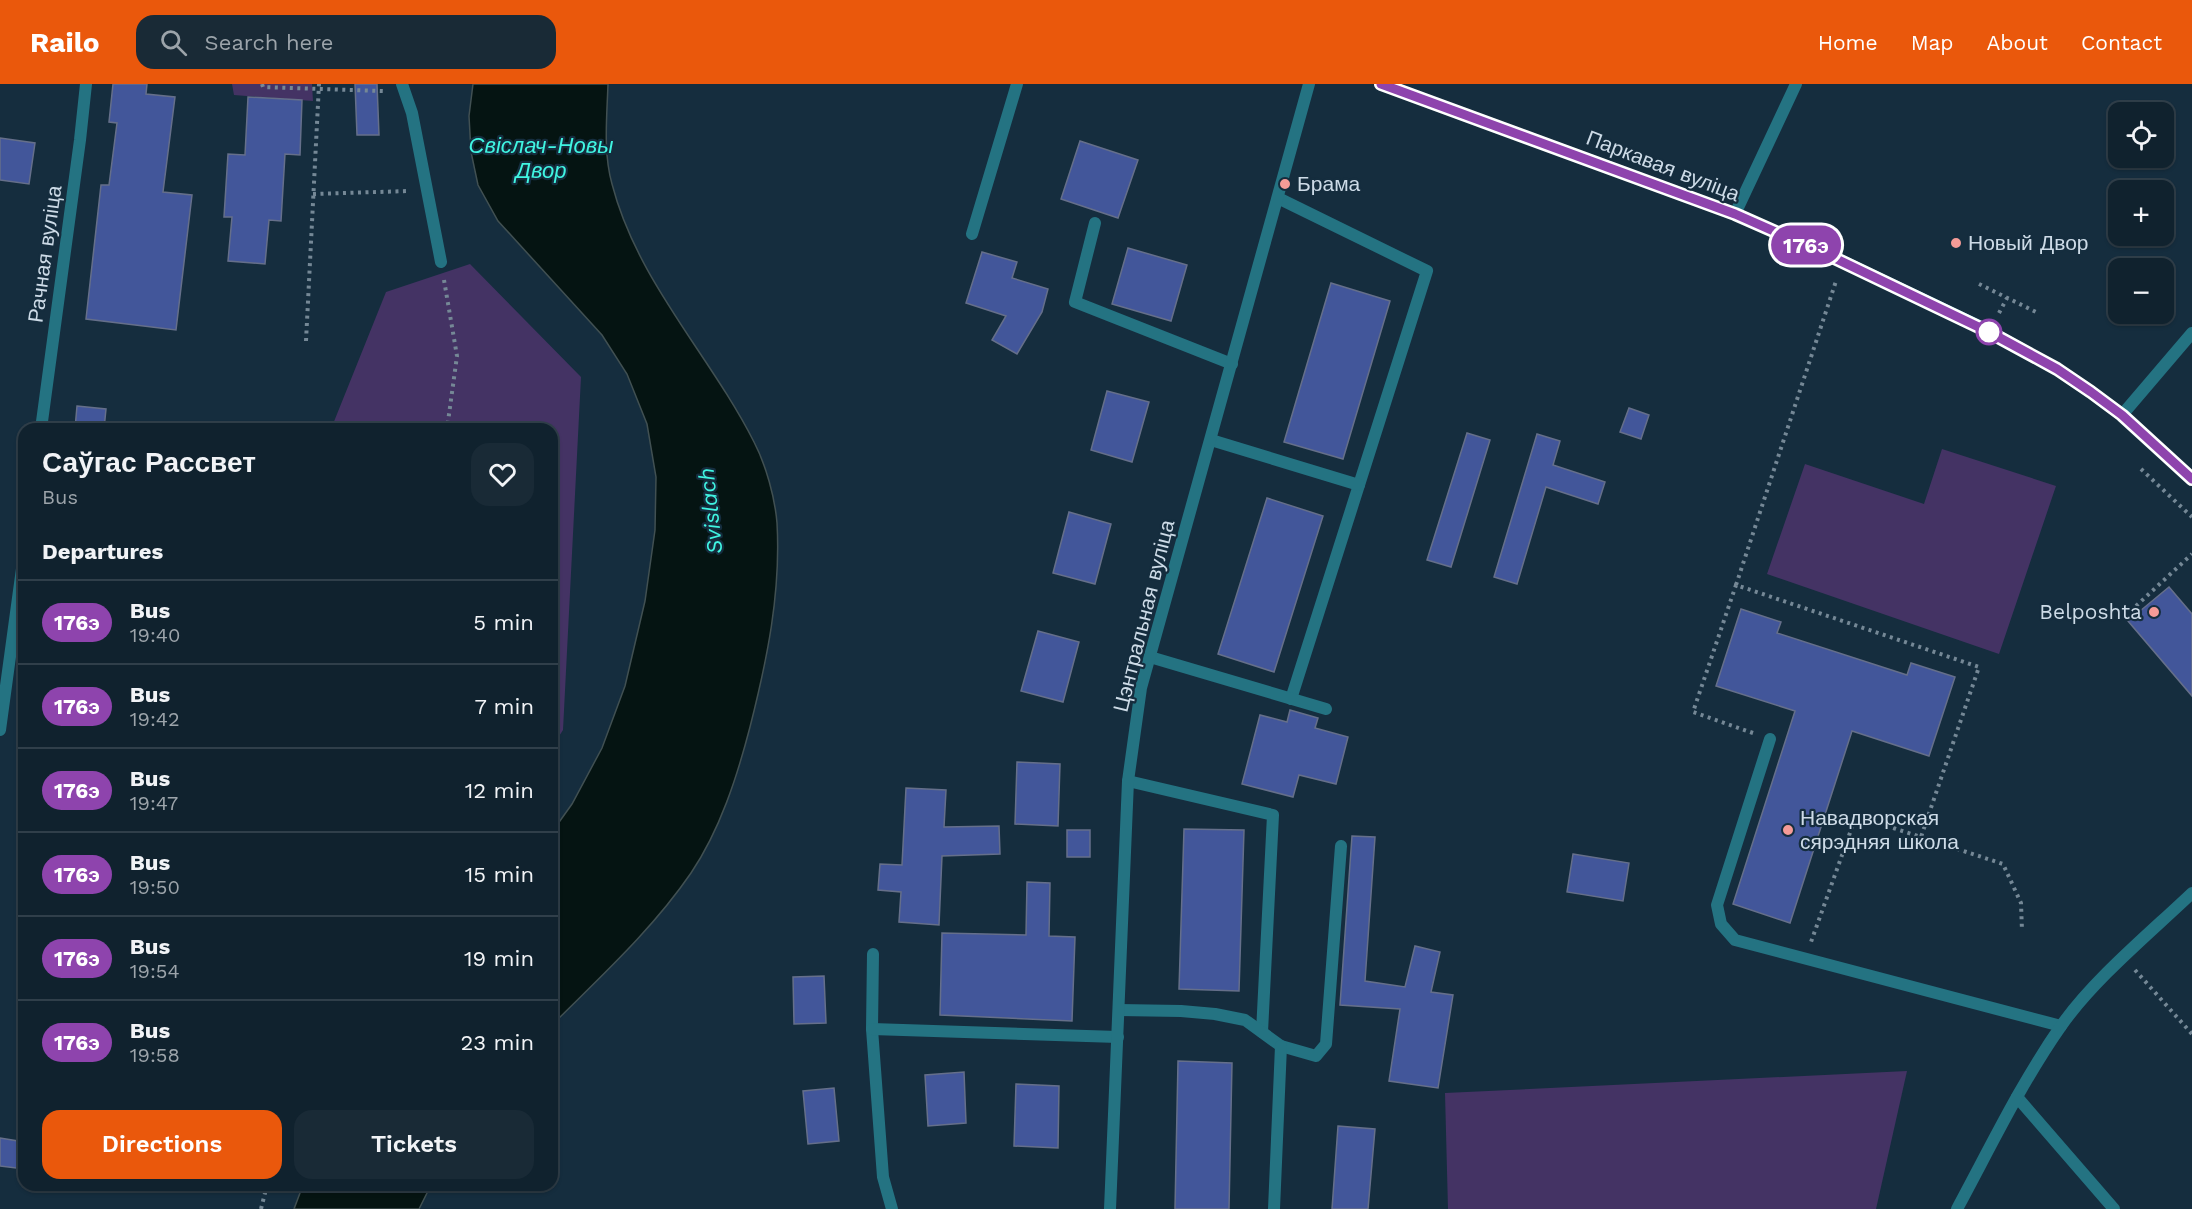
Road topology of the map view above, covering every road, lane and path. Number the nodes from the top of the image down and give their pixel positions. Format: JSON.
{"nodes":[{"id":1,"x":86,"y":84,"type":"edge"},
{"id":2,"x":262,"y":84,"type":"edge"},
{"id":3,"x":1017,"y":84,"type":"edge"},
{"id":4,"x":1309,"y":84,"type":"edge"},
{"id":5,"x":1381,"y":84,"type":"edge"},
{"id":6,"x":1796,"y":84,"type":"edge"},
{"id":7,"x":319,"y":87,"type":"edge"},
{"id":8,"x":404,"y":88,"type":"edge"},
{"id":9,"x":427,"y":190,"type":"junction"},
{"id":10,"x":313,"y":194,"type":"junction"},
{"id":11,"x":1278,"y":198,"type":"junction"},
{"id":12,"x":1735,"y":214,"type":"junction"},
{"id":13,"x":1095,"y":223,"type":"dead end"},
{"id":14,"x":972,"y":234,"type":"dead end"},
{"id":15,"x":1842,"y":261,"type":"junction"},
{"id":16,"x":441,"y":262,"type":"joint"},
{"id":17,"x":1979,"y":284,"type":"dead end"},
{"id":18,"x":2036,"y":312,"type":"dead end"},
{"id":19,"x":2192,"y":333,"type":"edge"},
{"id":20,"x":306,"y":341,"type":"dead end"},
{"id":21,"x":1232,"y":364,"type":"junction"},
{"id":22,"x":2122,"y":415,"type":"junction"},
{"id":23,"x":42,"y":423,"type":"edge"},
{"id":24,"x":448,"y":423,"type":"edge"},
{"id":25,"x":1211,"y":440,"type":"junction"},
{"id":26,"x":2141,"y":469,"type":"dead end"},
{"id":27,"x":2192,"y":479,"type":"edge"},
{"id":28,"x":1359,"y":485,"type":"junction"},
{"id":29,"x":2192,"y":517,"type":"edge"},
{"id":30,"x":2192,"y":554,"type":"edge"},
{"id":31,"x":1736,"y":585,"type":"junction"},
{"id":32,"x":18,"y":598,"type":"edge"},
{"id":33,"x":2136,"y":606,"type":"dead end"},
{"id":34,"x":1150,"y":657,"type":"junction"},
{"id":35,"x":1291,"y":699,"type":"junction"},
{"id":36,"x":1326,"y":709,"type":"dead end"},
{"id":37,"x":0,"y":730,"type":"edge"},
{"id":38,"x":1770,"y":739,"type":"joint"},
{"id":39,"x":1128,"y":781,"type":"junction"},
{"id":40,"x":1921,"y":837,"type":"junction"},
{"id":41,"x":1341,"y":846,"type":"dead end"},
{"id":42,"x":2192,"y":893,"type":"edge"},
{"id":43,"x":2022,"y":931,"type":"dead end"},
{"id":44,"x":873,"y":954,"type":"dead end"},
{"id":45,"x":2125,"y":958,"type":"junction"},
{"id":46,"x":1805,"y":959,"type":"junction"},
{"id":47,"x":1119,"y":1010,"type":"junction"},
{"id":48,"x":2061,"y":1026,"type":"junction"},
{"id":49,"x":872,"y":1029,"type":"junction"},
{"id":50,"x":1262,"y":1032,"type":"junction"},
{"id":51,"x":2192,"y":1034,"type":"edge"},
{"id":52,"x":1118,"y":1037,"type":"junction"},
{"id":53,"x":1281,"y":1046,"type":"junction"},
{"id":54,"x":2018,"y":1097,"type":"junction"},
{"id":55,"x":266,"y":1191,"type":"edge"},
{"id":56,"x":261,"y":1209,"type":"edge"},
{"id":57,"x":892,"y":1209,"type":"edge"},
{"id":58,"x":1110,"y":1209,"type":"edge"},
{"id":59,"x":1275,"y":1209,"type":"edge"},
{"id":60,"x":1957,"y":1209,"type":"edge"},
{"id":61,"x":2114,"y":1209,"type":"edge"}],
"edges":[{"from":1,"to":23,"type":"street","name":"Рачная вуліца"},
{"from":2,"to":7,"type":"path"},
{"from":3,"to":14,"type":"street"},
{"from":4,"to":11,"type":"street","name":"Цэнтральная вуліца"},
{"from":5,"to":12,"type":"main road","name":"Паркавая вуліца"},
{"from":6,"to":12,"type":"street"},
{"from":7,"to":8,"type":"path"},
{"from":7,"to":10,"type":"path"},
{"from":8,"to":9,"type":"street"},
{"from":9,"to":10,"type":"path"},
{"from":9,"to":16,"type":"street"},
{"from":10,"to":20,"type":"path"},
{"from":11,"to":21,"type":"street","name":"Цэнтральная вуліца"},
{"from":11,"to":28,"type":"street"},
{"from":12,"to":15,"type":"main road","name":"Паркавая вуліца"},
{"from":13,"to":21,"type":"street"},
{"from":15,"to":22,"type":"main road","name":"Паркавая вуліца"},
{"from":15,"to":31,"type":"path"},
{"from":16,"to":24,"type":"path"},
{"from":17,"to":18,"type":"path"},
{"from":19,"to":22,"type":"street"},
{"from":21,"to":25,"type":"street","name":"Цэнтральная вуліца"},
{"from":22,"to":27,"type":"main road","name":"Паркавая вуліца"},
{"from":25,"to":28,"type":"street"},
{"from":25,"to":34,"type":"street","name":"Цэнтральная вуліца"},
{"from":26,"to":29,"type":"path"},
{"from":28,"to":35,"type":"street"},
{"from":30,"to":33,"type":"path"},
{"from":31,"to":38,"type":"path"},
{"from":31,"to":40,"type":"path"},
{"from":32,"to":37,"type":"street"},
{"from":34,"to":35,"type":"street"},
{"from":34,"to":39,"type":"street","name":"Цэнтральная вуліца"},
{"from":35,"to":36,"type":"street"},
{"from":38,"to":46,"type":"street"},
{"from":39,"to":47,"type":"street","name":"Цэнтральная вуліца"},
{"from":39,"to":50,"type":"street"},
{"from":40,"to":43,"type":"path"},
{"from":40,"to":46,"type":"path"},
{"from":41,"to":53,"type":"street"},
{"from":42,"to":45,"type":"street"},
{"from":44,"to":49,"type":"street"},
{"from":45,"to":48,"type":"street"},
{"from":45,"to":51,"type":"path"},
{"from":46,"to":48,"type":"street"},
{"from":47,"to":50,"type":"street"},
{"from":47,"to":52,"type":"street","name":"Цэнтральная вуліца"},
{"from":48,"to":54,"type":"street"},
{"from":49,"to":52,"type":"street"},
{"from":49,"to":57,"type":"street"},
{"from":50,"to":53,"type":"street"},
{"from":52,"to":58,"type":"street","name":"Цэнтральная вуліца"},
{"from":53,"to":59,"type":"street"},
{"from":54,"to":60,"type":"street"},
{"from":54,"to":61,"type":"street"},
{"from":55,"to":56,"type":"path"}]}
